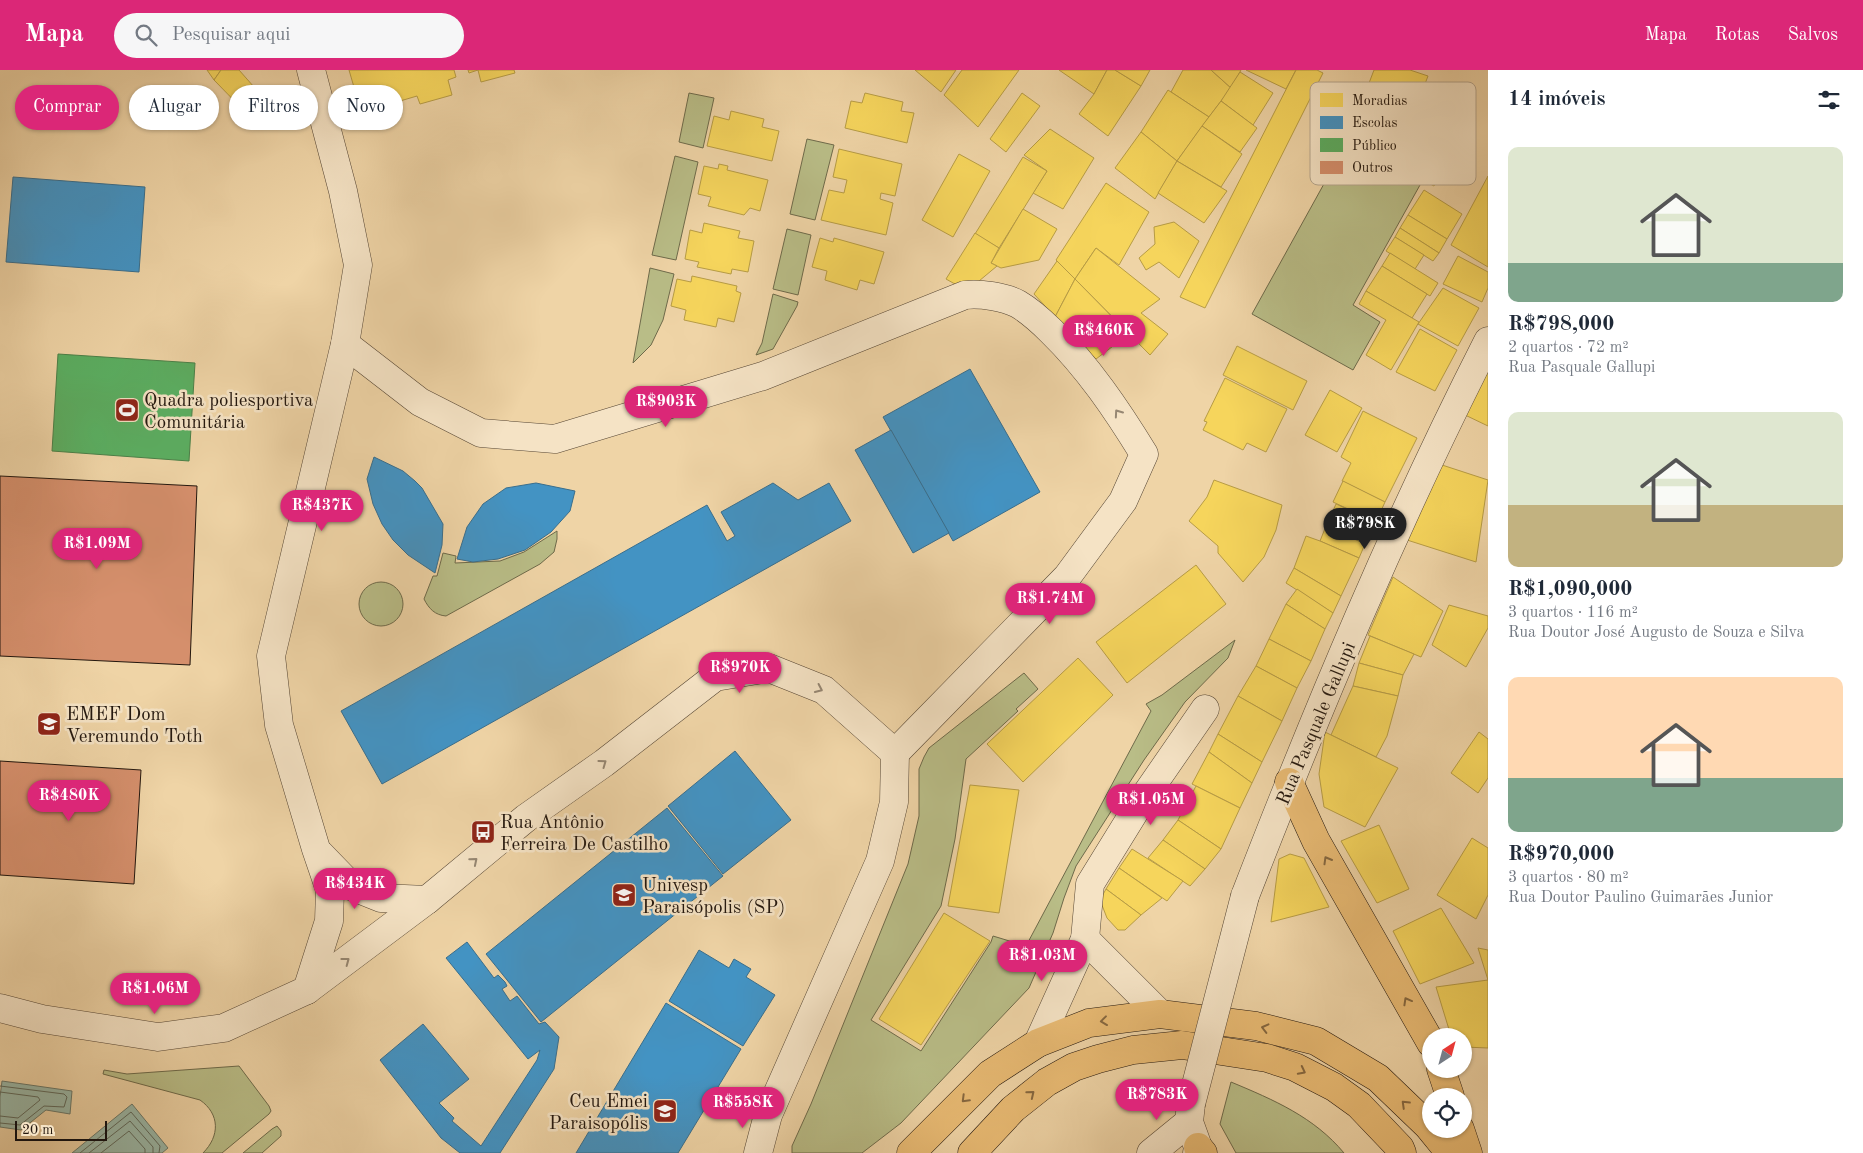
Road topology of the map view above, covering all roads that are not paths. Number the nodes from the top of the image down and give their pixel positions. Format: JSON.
{"nodes":[{"id":1,"x":311,"y":70,"type":"edge"},
{"id":2,"x":1488,"y":341,"type":"edge"},
{"id":3,"x":345,"y":344,"type":"junction"},
{"id":4,"x":1205,"y":709,"type":"dead end"},
{"id":5,"x":895,"y":754,"type":"junction"},
{"id":6,"x":1289,"y":782,"type":"junction"},
{"id":7,"x":316,"y":849,"type":"junction"},
{"id":8,"x":426,"y":900,"type":"junction"},
{"id":9,"x":1085,"y":939,"type":"junction"},
{"id":10,"x":307,"y":990,"type":"junction"},
{"id":11,"x":0,"y":1008,"type":"edge"},
{"id":12,"x":1160,"y":1014,"type":"junction"},
{"id":13,"x":1422,"y":1028,"type":"edge"},
{"id":14,"x":1038,"y":1043,"type":"junction"},
{"id":15,"x":768,"y":1115,"type":"junction"},
{"id":16,"x":1195,"y":1136,"type":"edge"},
{"id":17,"x":1463,"y":1138,"type":"edge"},
{"id":18,"x":758,"y":1153,"type":"edge"},
{"id":19,"x":767,"y":1153,"type":"edge"},
{"id":20,"x":911,"y":1153,"type":"edge"},
{"id":21,"x":972,"y":1153,"type":"edge"},
{"id":22,"x":1151,"y":1153,"type":"edge"},
{"id":23,"x":1402,"y":1153,"type":"edge"},
{"id":24,"x":1450,"y":1153,"type":"edge"},
{"id":25,"x":1468,"y":1153,"type":"edge"}],
"edges":[{"from":1,"to":3,"type":"street"},
{"from":2,"to":6,"type":"street","name":"Rua Pasquale Gallupi"},
{"from":5,"to":3,"type":"street","one_way":true},
{"from":3,"to":7,"type":"street"},
{"from":4,"to":9,"type":"street"},
{"from":8,"to":5,"type":"street","one_way":true},
{"from":5,"to":15,"type":"street"},
{"from":13,"to":6,"type":"main road","one_way":true},
{"from":6,"to":16,"type":"street","name":"Rua Pasquale Gallupi","bridge":true},
{"from":7,"to":8,"type":"street"},
{"from":7,"to":10,"type":"street"},
{"from":10,"to":8,"type":"street","one_way":true},
{"from":9,"to":12,"type":"street"},
{"from":9,"to":14,"type":"street"},
{"from":10,"to":11,"type":"street"},
{"from":12,"to":14,"type":"main road","one_way":true},
{"from":24,"to":12,"type":"main road","one_way":true},
{"from":14,"to":20,"type":"main road","one_way":true},
{"from":15,"to":18,"type":"street"},
{"from":15,"to":19,"type":"street"},
{"from":16,"to":22,"type":"street","name":"Rua Pasquale Gallupi"},
{"from":17,"to":25,"type":"main road"},
{"from":21,"to":23,"type":"main road","one_way":true}]}
